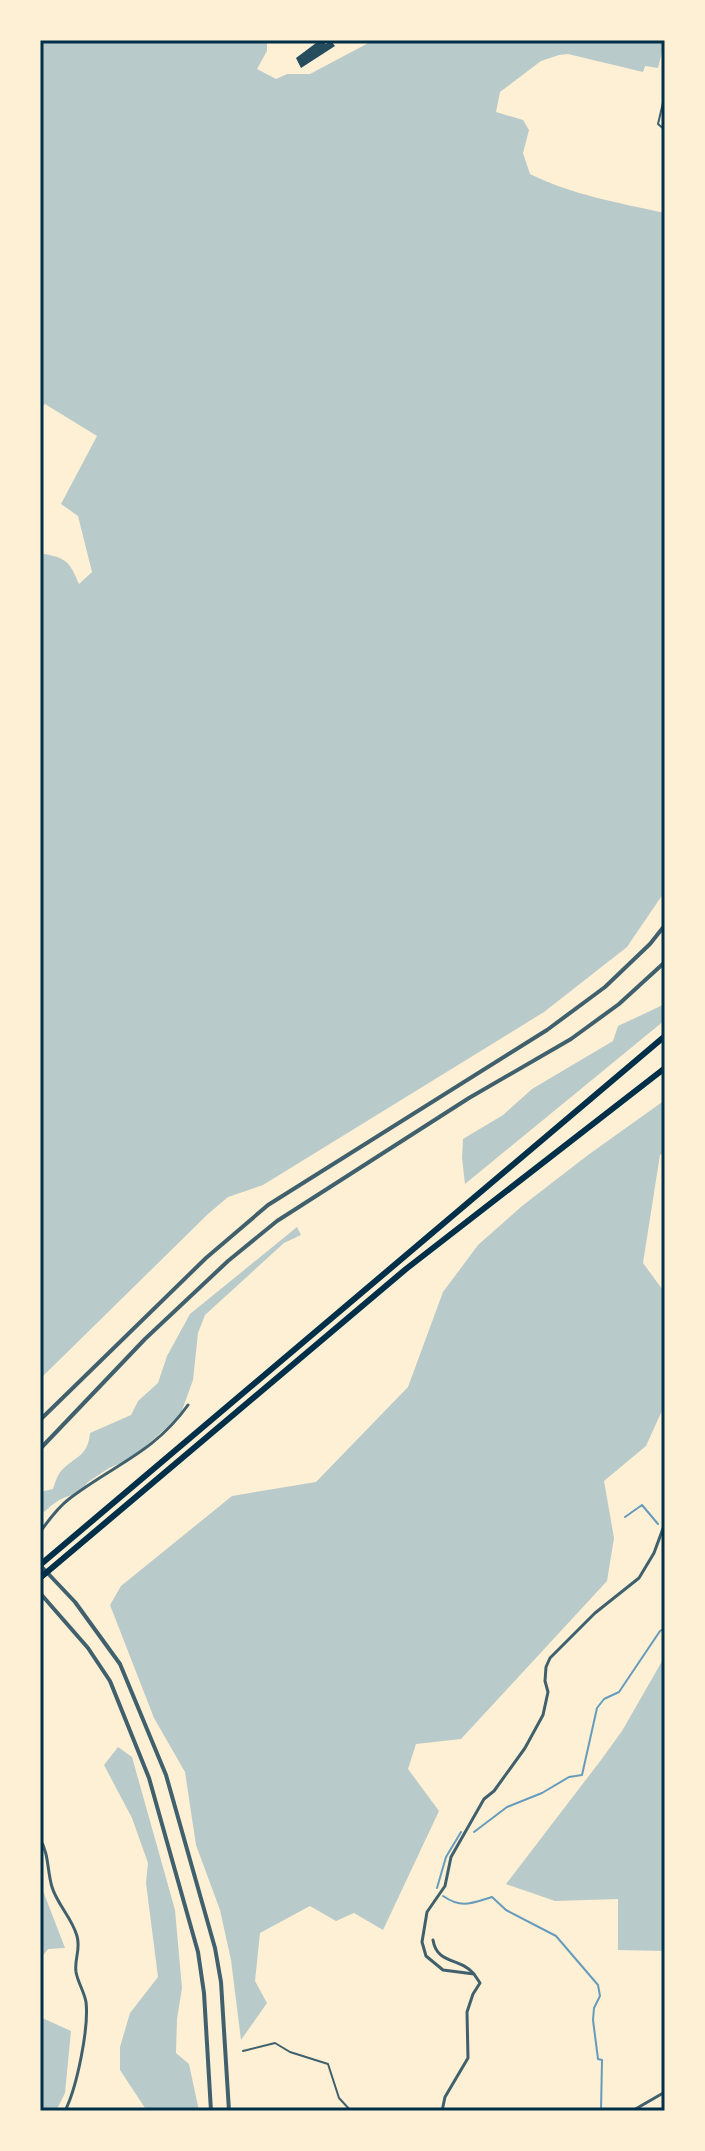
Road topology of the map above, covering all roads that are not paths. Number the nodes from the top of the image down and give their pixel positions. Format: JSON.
{"nodes":[{"id":1,"x":665,"y":94,"type":"edge"},
{"id":2,"x":665,"y":130,"type":"edge"},
{"id":3,"x":665,"y":925,"type":"edge"},
{"id":4,"x":665,"y":962,"type":"edge"},
{"id":5,"x":665,"y":1036,"type":"edge"},
{"id":6,"x":665,"y":1068,"type":"edge"},
{"id":7,"x":188,"y":1405,"type":"dead end"},
{"id":8,"x":40,"y":1420,"type":"edge"},
{"id":9,"x":40,"y":1449,"type":"edge"},
{"id":10,"x":665,"y":1523,"type":"edge"},
{"id":11,"x":40,"y":1532,"type":"edge"},
{"id":12,"x":40,"y":1565,"type":"edge"},
{"id":13,"x":40,"y":1578,"type":"edge"},
{"id":14,"x":40,"y":1593,"type":"edge"},
{"id":15,"x":40,"y":1839,"type":"edge"},
{"id":16,"x":433,"y":1940,"type":"dead end"},
{"id":17,"x":474,"y":1974,"type":"junction"},
{"id":18,"x":243,"y":2051,"type":"dead end"},
{"id":19,"x":665,"y":2092,"type":"edge"},
{"id":20,"x":65,"y":2111,"type":"edge"},
{"id":21,"x":211,"y":2111,"type":"edge"},
{"id":22,"x":229,"y":2111,"type":"edge"},
{"id":23,"x":351,"y":2111,"type":"edge"},
{"id":24,"x":442,"y":2111,"type":"edge"},
{"id":25,"x":632,"y":2111,"type":"edge"}],
"edges":[{"from":1,"to":2,"type":"lane"},
{"from":3,"to":8,"type":"street"},
{"from":4,"to":9,"type":"street"},
{"from":5,"to":12,"type":"highway"},
{"from":6,"to":13,"type":"highway"},
{"from":7,"to":11,"type":"street"},
{"from":10,"to":17,"type":"street"},
{"from":12,"to":22,"type":"street"},
{"from":14,"to":21,"type":"street"},
{"from":15,"to":20,"type":"street"},
{"from":16,"to":17,"type":"street"},
{"from":17,"to":24,"type":"street"},
{"from":18,"to":23,"type":"lane"},
{"from":19,"to":25,"type":"street"}]}
